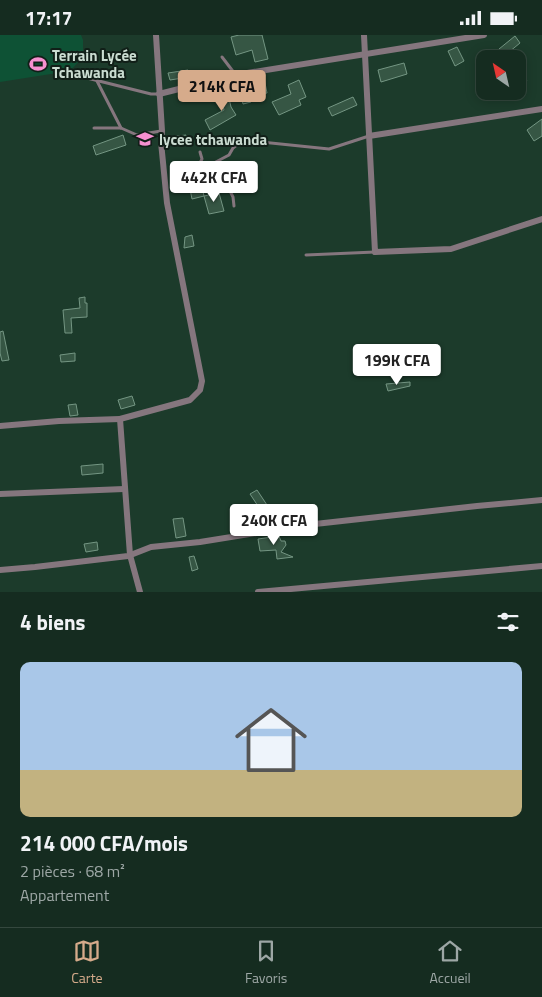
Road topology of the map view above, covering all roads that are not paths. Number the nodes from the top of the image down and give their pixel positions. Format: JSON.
{"nodes":[{"id":1,"x":156,"y":35,"type":"edge"},
{"id":2,"x":364,"y":35,"type":"edge"},
{"id":3,"x":484,"y":35,"type":"edge"},
{"id":4,"x":365,"y":53,"type":"junction"},
{"id":5,"x":222,"y":57,"type":"dead end"},
{"id":6,"x":235,"y":75,"type":"junction"},
{"id":7,"x":83,"y":77,"type":"dead end"},
{"id":8,"x":97,"y":80,"type":"junction"},
{"id":9,"x":159,"y":94,"type":"junction"},
{"id":10,"x":542,"y":109,"type":"edge"},
{"id":11,"x":122,"y":128,"type":"junction"},
{"id":12,"x":94,"y":129,"type":"dead end"},
{"id":13,"x":162,"y":131,"type":"junction"},
{"id":14,"x":369,"y":137,"type":"junction"},
{"id":15,"x":200,"y":153,"type":"dead end"},
{"id":16,"x":195,"y":173,"type":"junction"},
{"id":17,"x":234,"y":206,"type":"dead end"},
{"id":18,"x":542,"y":219,"type":"edge"},
{"id":19,"x":375,"y":252,"type":"junction"},
{"id":20,"x":306,"y":255,"type":"dead end"},
{"id":21,"x":120,"y":419,"type":"junction"},
{"id":22,"x":0,"y":426,"type":"edge"},
{"id":23,"x":124,"y":489,"type":"junction"},
{"id":24,"x":0,"y":494,"type":"edge"},
{"id":25,"x":542,"y":500,"type":"edge"},
{"id":26,"x":130,"y":555,"type":"junction"},
{"id":27,"x":542,"y":566,"type":"edge"},
{"id":28,"x":0,"y":570,"type":"edge"},
{"id":29,"x":140,"y":592,"type":"edge"},
{"id":30,"x":258,"y":592,"type":"edge"}],
"edges":[{"from":1,"to":9,"type":"street"},
{"from":2,"to":4,"type":"street"},
{"from":3,"to":4,"type":"street"},
{"from":4,"to":6,"type":"street"},
{"from":4,"to":14,"type":"street"},
{"from":5,"to":6,"type":"lane"},
{"from":6,"to":9,"type":"street"},
{"from":7,"to":8,"type":"lane"},
{"from":8,"to":9,"type":"lane"},
{"from":8,"to":11,"type":"lane"},
{"from":9,"to":13,"type":"street"},
{"from":10,"to":14,"type":"street"},
{"from":11,"to":12,"type":"lane"},
{"from":11,"to":13,"type":"lane"},
{"from":13,"to":21,"type":"street"},
{"from":14,"to":16,"type":"lane"},
{"from":14,"to":19,"type":"street"},
{"from":15,"to":16,"type":"lane"},
{"from":16,"to":17,"type":"lane"},
{"from":18,"to":19,"type":"street"},
{"from":19,"to":20,"type":"lane"},
{"from":21,"to":22,"type":"street"},
{"from":21,"to":23,"type":"street"},
{"from":23,"to":24,"type":"street"},
{"from":23,"to":26,"type":"street"},
{"from":25,"to":26,"type":"street"},
{"from":26,"to":28,"type":"street"},
{"from":26,"to":29,"type":"street"},
{"from":27,"to":30,"type":"street"}]}
